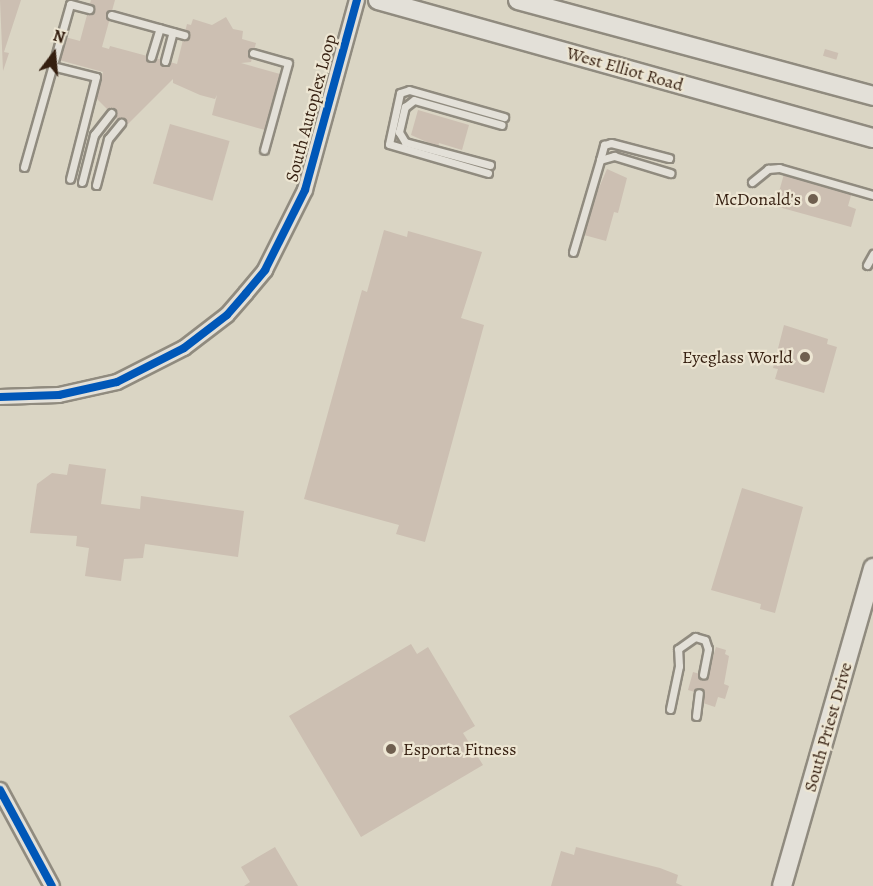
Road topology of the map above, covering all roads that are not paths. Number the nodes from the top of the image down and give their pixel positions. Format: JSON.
{"nodes":[{"id":1,"x":357,"y":0,"type":"edge"},
{"id":2,"x":378,"y":0,"type":"edge"},
{"id":3,"x":518,"y":0,"type":"edge"},
{"id":4,"x":89,"y":9,"type":"dead end"},
{"id":5,"x":111,"y":15,"type":"dead end"},
{"id":6,"x":160,"y":28,"type":"junction"},
{"id":7,"x":174,"y":32,"type":"junction"},
{"id":8,"x":184,"y":35,"type":"dead end"},
{"id":9,"x":253,"y":53,"type":"dead end"},
{"id":10,"x":151,"y":57,"type":"dead end"},
{"id":11,"x":165,"y":61,"type":"dead end"},
{"id":12,"x":52,"y":66,"type":"junction"},
{"id":13,"x":873,"y":96,"type":"edge"},
{"id":14,"x":111,"y":113,"type":"dead end"},
{"id":15,"x":504,"y":117,"type":"dead end"},
{"id":16,"x":121,"y":123,"type":"dead end"},
{"id":17,"x":502,"y":125,"type":"dead end"},
{"id":18,"x":873,"y":138,"type":"edge"},
{"id":19,"x":264,"y":150,"type":"dead end"},
{"id":20,"x":669,"y":158,"type":"dead end"},
{"id":21,"x":600,"y":160,"type":"junction"},
{"id":22,"x":24,"y":167,"type":"dead end"},
{"id":23,"x":670,"y":173,"type":"dead end"},
{"id":24,"x":69,"y":179,"type":"dead end"},
{"id":25,"x":82,"y":182,"type":"dead end"},
{"id":26,"x":752,"y":182,"type":"dead end"},
{"id":27,"x":96,"y":185,"type":"dead end"},
{"id":28,"x":873,"y":195,"type":"edge"},
{"id":29,"x":573,"y":252,"type":"dead end"},
{"id":30,"x":873,"y":254,"type":"edge"},
{"id":31,"x":867,"y":265,"type":"dead end"},
{"id":32,"x":0,"y":397,"type":"edge"},
{"id":33,"x":873,"y":568,"type":"edge"},
{"id":34,"x":703,"y":675,"type":"dead end"},
{"id":35,"x":699,"y":693,"type":"dead end"},
{"id":36,"x":670,"y":709,"type":"dead end"},
{"id":37,"x":696,"y":716,"type":"dead end"},
{"id":38,"x":0,"y":790,"type":"edge"},
{"id":39,"x":52,"y":886,"type":"edge"},
{"id":40,"x":782,"y":886,"type":"edge"}],
"edges":[{"from":1,"to":32,"type":"street","name":"South Autoplex Loop"},
{"from":2,"to":18,"type":"main road","name":"West Elliot Road"},
{"from":3,"to":13,"type":"main road","name":"West Elliot Road"},
{"from":4,"to":12,"type":"lane"},
{"from":5,"to":6,"type":"lane"},
{"from":6,"to":7,"type":"lane"},
{"from":6,"to":10,"type":"lane"},
{"from":7,"to":8,"type":"lane"},
{"from":7,"to":11,"type":"lane"},
{"from":9,"to":19,"type":"lane"},
{"from":12,"to":22,"type":"lane"},
{"from":12,"to":24,"type":"lane"},
{"from":14,"to":25,"type":"lane"},
{"from":15,"to":17,"type":"lane"},
{"from":16,"to":27,"type":"lane"},
{"from":20,"to":21,"type":"lane"},
{"from":21,"to":23,"type":"lane"},
{"from":21,"to":29,"type":"lane"},
{"from":26,"to":28,"type":"lane"},
{"from":30,"to":31,"type":"lane"},
{"from":33,"to":40,"type":"main road","name":"South Priest Drive"},
{"from":34,"to":36,"type":"lane"},
{"from":35,"to":37,"type":"lane"},
{"from":38,"to":39,"type":"street"}]}
